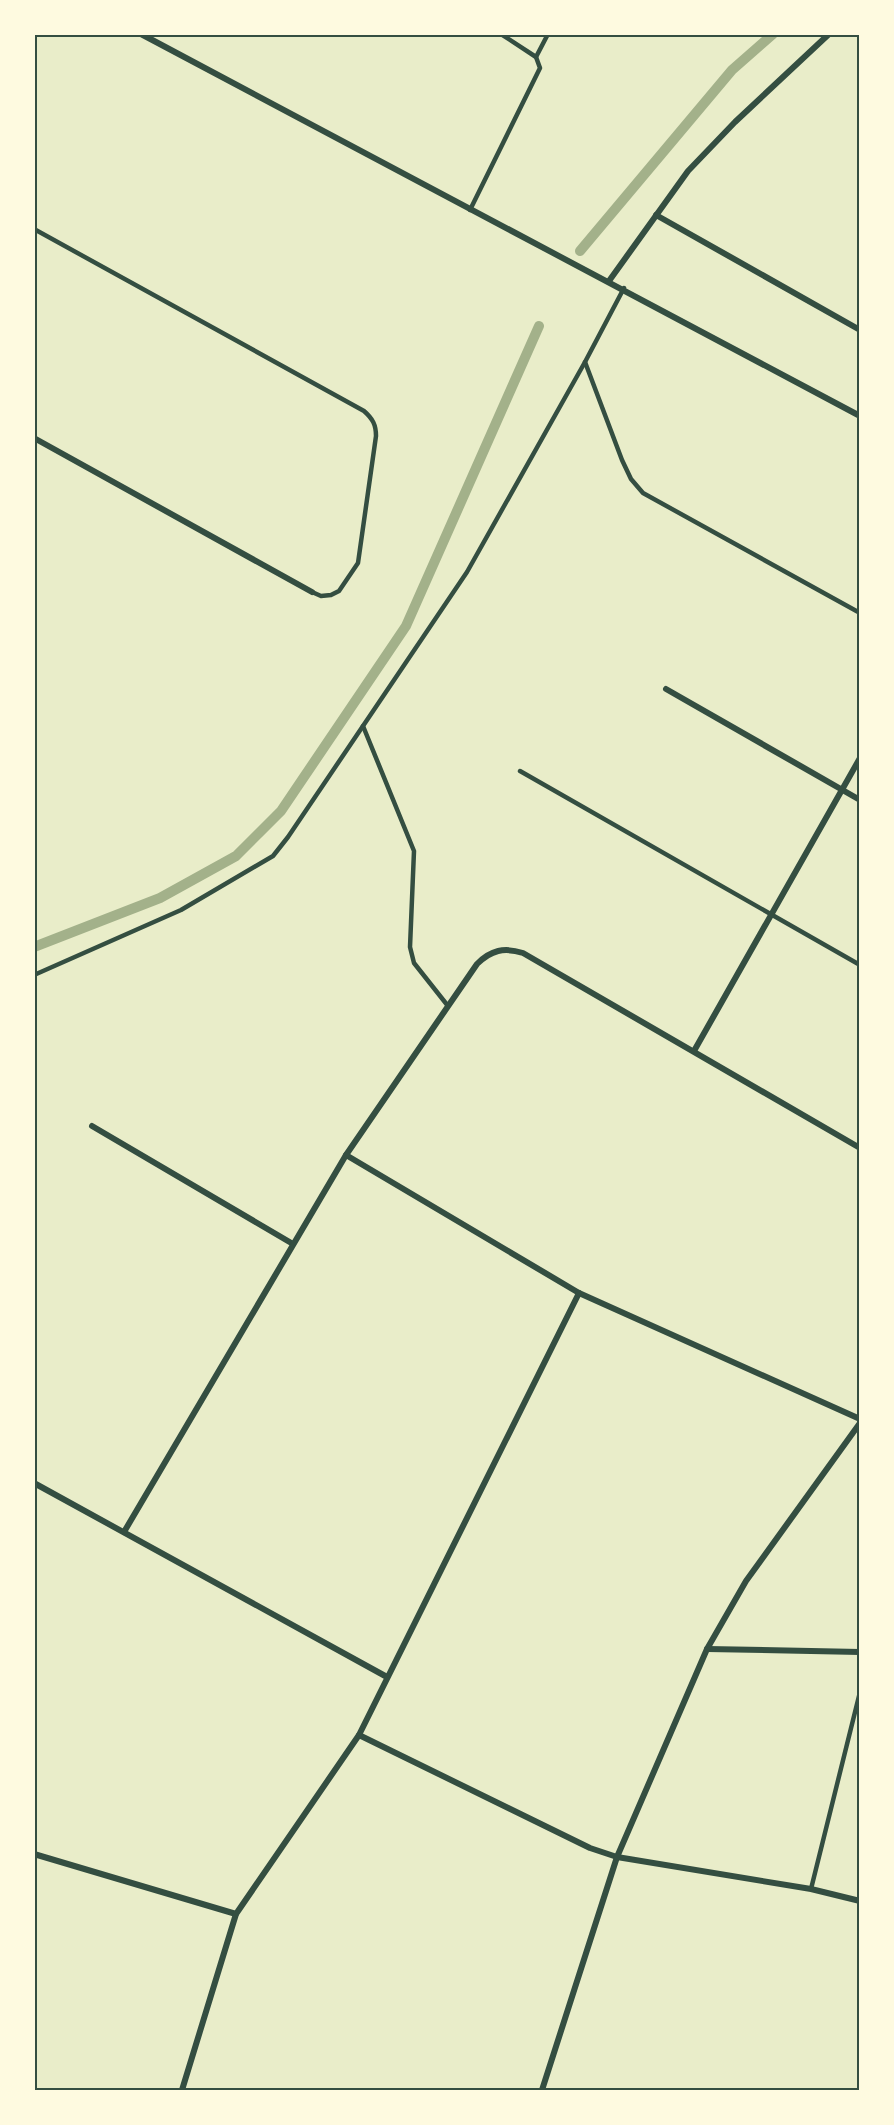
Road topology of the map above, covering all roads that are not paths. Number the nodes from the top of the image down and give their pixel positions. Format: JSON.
{"nodes":[{"id":1,"x":141,"y":34,"type":"edge"},
{"id":2,"x":501,"y":34,"type":"edge"},
{"id":3,"x":548,"y":34,"type":"edge"},
{"id":4,"x":829,"y":34,"type":"edge"},
{"id":5,"x":536,"y":57,"type":"junction"},
{"id":6,"x":470,"y":210,"type":"junction"},
{"id":7,"x":656,"y":215,"type":"junction"},
{"id":8,"x":34,"y":229,"type":"edge"},
{"id":9,"x":609,"y":281,"type":"junction"},
{"id":10,"x":624,"y":288,"type":"junction"},
{"id":11,"x":860,"y":330,"type":"edge"},
{"id":12,"x":585,"y":362,"type":"junction"},
{"id":13,"x":860,"y":416,"type":"edge"},
{"id":14,"x":34,"y":438,"type":"edge"},
{"id":15,"x":312,"y":592,"type":"joint"},
{"id":16,"x":860,"y":613,"type":"edge"},
{"id":17,"x":666,"y":689,"type":"dead end"},
{"id":18,"x":363,"y":726,"type":"junction"},
{"id":19,"x":860,"y":758,"type":"edge"},
{"id":20,"x":520,"y":771,"type":"dead end"},
{"id":21,"x":841,"y":790,"type":"junction"},
{"id":22,"x":860,"y":800,"type":"edge"},
{"id":23,"x":770,"y":914,"type":"junction"},
{"id":24,"x":860,"y":965,"type":"edge"},
{"id":25,"x":34,"y":975,"type":"edge"},
{"id":26,"x":448,"y":1006,"type":"junction"},
{"id":27,"x":694,"y":1051,"type":"junction"},
{"id":28,"x":92,"y":1126,"type":"dead end"},
{"id":29,"x":860,"y":1148,"type":"edge"},
{"id":30,"x":346,"y":1155,"type":"junction"},
{"id":31,"x":293,"y":1244,"type":"junction"},
{"id":32,"x":579,"y":1293,"type":"junction"},
{"id":33,"x":860,"y":1421,"type":"edge"},
{"id":34,"x":34,"y":1483,"type":"edge"},
{"id":35,"x":124,"y":1532,"type":"junction"},
{"id":36,"x":707,"y":1648,"type":"junction"},
{"id":37,"x":860,"y":1652,"type":"edge"},
{"id":38,"x":387,"y":1677,"type":"junction"},
{"id":39,"x":860,"y":1692,"type":"edge"},
{"id":40,"x":359,"y":1735,"type":"junction"},
{"id":41,"x":34,"y":1854,"type":"edge"},
{"id":42,"x":617,"y":1857,"type":"junction"},
{"id":43,"x":811,"y":1889,"type":"junction"},
{"id":44,"x":860,"y":1901,"type":"edge"},
{"id":45,"x":236,"y":1914,"type":"junction"},
{"id":46,"x":182,"y":2091,"type":"edge"},
{"id":47,"x":542,"y":2091,"type":"edge"}],
"edges":[{"from":1,"to":6,"type":"street"},
{"from":2,"to":5,"type":"lane"},
{"from":3,"to":5,"type":"lane"},
{"from":4,"to":7,"type":"street"},
{"from":5,"to":6,"type":"lane"},
{"from":6,"to":9,"type":"street"},
{"from":7,"to":9,"type":"street"},
{"from":7,"to":11,"type":"street"},
{"from":8,"to":15,"type":"lane"},
{"from":9,"to":10,"type":"street"},
{"from":10,"to":12,"type":"lane"},
{"from":10,"to":13,"type":"street"},
{"from":12,"to":16,"type":"lane"},
{"from":12,"to":18,"type":"lane"},
{"from":14,"to":15,"type":"street"},
{"from":17,"to":21,"type":"street"},
{"from":18,"to":25,"type":"lane"},
{"from":18,"to":26,"type":"lane"},
{"from":19,"to":21,"type":"street"},
{"from":20,"to":23,"type":"lane"},
{"from":21,"to":22,"type":"street"},
{"from":21,"to":23,"type":"street"},
{"from":23,"to":24,"type":"lane"},
{"from":23,"to":27,"type":"street"},
{"from":26,"to":27,"type":"street"},
{"from":26,"to":30,"type":"street"},
{"from":27,"to":29,"type":"street"},
{"from":28,"to":31,"type":"street"},
{"from":30,"to":31,"type":"street"},
{"from":30,"to":32,"type":"street"},
{"from":31,"to":35,"type":"street"},
{"from":32,"to":33,"type":"street"},
{"from":32,"to":38,"type":"street"},
{"from":33,"to":36,"type":"street"},
{"from":34,"to":35,"type":"street"},
{"from":35,"to":38,"type":"street"},
{"from":36,"to":37,"type":"street"},
{"from":36,"to":42,"type":"street"},
{"from":38,"to":40,"type":"street"},
{"from":39,"to":43,"type":"lane"},
{"from":40,"to":42,"type":"street"},
{"from":40,"to":45,"type":"street"},
{"from":41,"to":45,"type":"street"},
{"from":42,"to":43,"type":"street"},
{"from":42,"to":47,"type":"street"},
{"from":43,"to":44,"type":"street"},
{"from":45,"to":46,"type":"street"}]}
